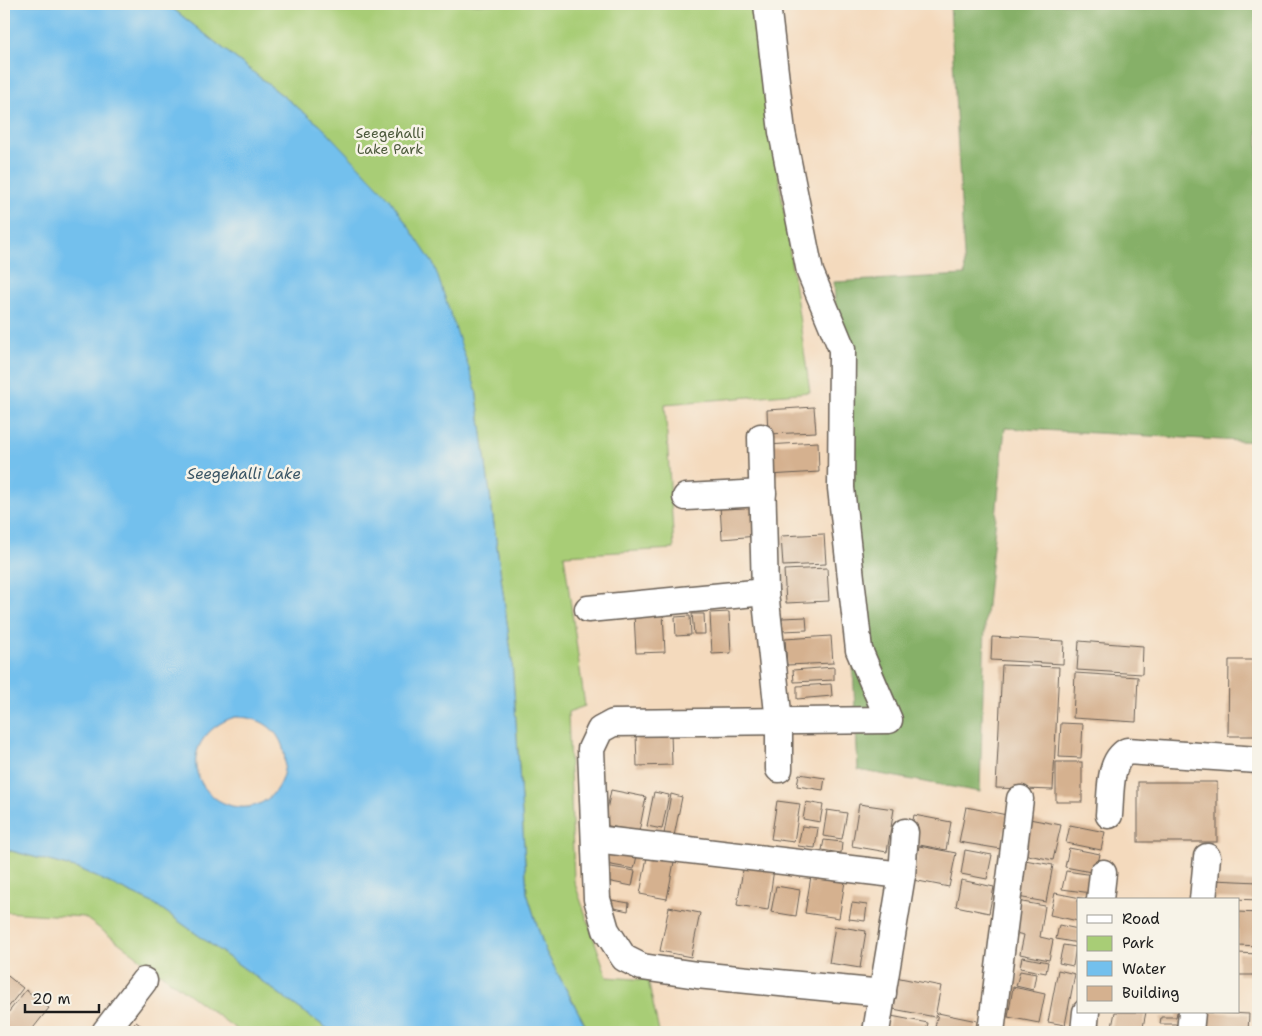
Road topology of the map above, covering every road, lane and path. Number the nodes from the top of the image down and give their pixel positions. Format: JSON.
{"nodes":[{"id":1,"x":767,"y":4,"type":"edge"},
{"id":2,"x":761,"y":437,"type":"dead end"},
{"id":3,"x":763,"y":493,"type":"junction"},
{"id":4,"x":686,"y":497,"type":"dead end"},
{"id":5,"x":765,"y":592,"type":"junction"},
{"id":6,"x":588,"y":609,"type":"dead end"},
{"id":7,"x":779,"y":722,"type":"junction"},
{"id":8,"x":1258,"y":760,"type":"edge"},
{"id":9,"x":779,"y":769,"type":"dead end"},
{"id":10,"x":1020,"y":799,"type":"dead end"},
{"id":11,"x":1109,"y":815,"type":"dead end"},
{"id":12,"x":905,"y":832,"type":"dead end"},
{"id":13,"x":595,"y":840,"type":"junction"},
{"id":14,"x":1207,"y":857,"type":"dead end"},
{"id":15,"x":1104,"y":873,"type":"dead end"},
{"id":16,"x":902,"y":875,"type":"junction"},
{"id":17,"x":1100,"y":898,"type":"edge"},
{"id":18,"x":1203,"y":898,"type":"edge"},
{"id":19,"x":144,"y":981,"type":"dead end"},
{"id":20,"x":883,"y":993,"type":"junction"},
{"id":21,"x":1086,"y":1014,"type":"edge"},
{"id":22,"x":1192,"y":1014,"type":"edge"},
{"id":23,"x":105,"y":1032,"type":"edge"},
{"id":24,"x":876,"y":1032,"type":"edge"},
{"id":25,"x":991,"y":1032,"type":"edge"},
{"id":26,"x":1084,"y":1032,"type":"edge"},
{"id":27,"x":1190,"y":1032,"type":"edge"}],
"edges":[{"from":1,"to":7,"type":"street"},
{"from":2,"to":3,"type":"street"},
{"from":3,"to":4,"type":"street"},
{"from":3,"to":5,"type":"street"},
{"from":5,"to":6,"type":"street"},
{"from":5,"to":7,"type":"street"},
{"from":7,"to":9,"type":"street"},
{"from":7,"to":13,"type":"street"},
{"from":8,"to":11,"type":"street"},
{"from":10,"to":25,"type":"street"},
{"from":12,"to":16,"type":"street"},
{"from":13,"to":16,"type":"street"},
{"from":13,"to":20,"type":"street"},
{"from":14,"to":18,"type":"street"},
{"from":15,"to":17,"type":"street"},
{"from":16,"to":20,"type":"street"},
{"from":19,"to":23,"type":"street"},
{"from":20,"to":24,"type":"street"},
{"from":21,"to":26,"type":"street"},
{"from":22,"to":27,"type":"street"}]}
